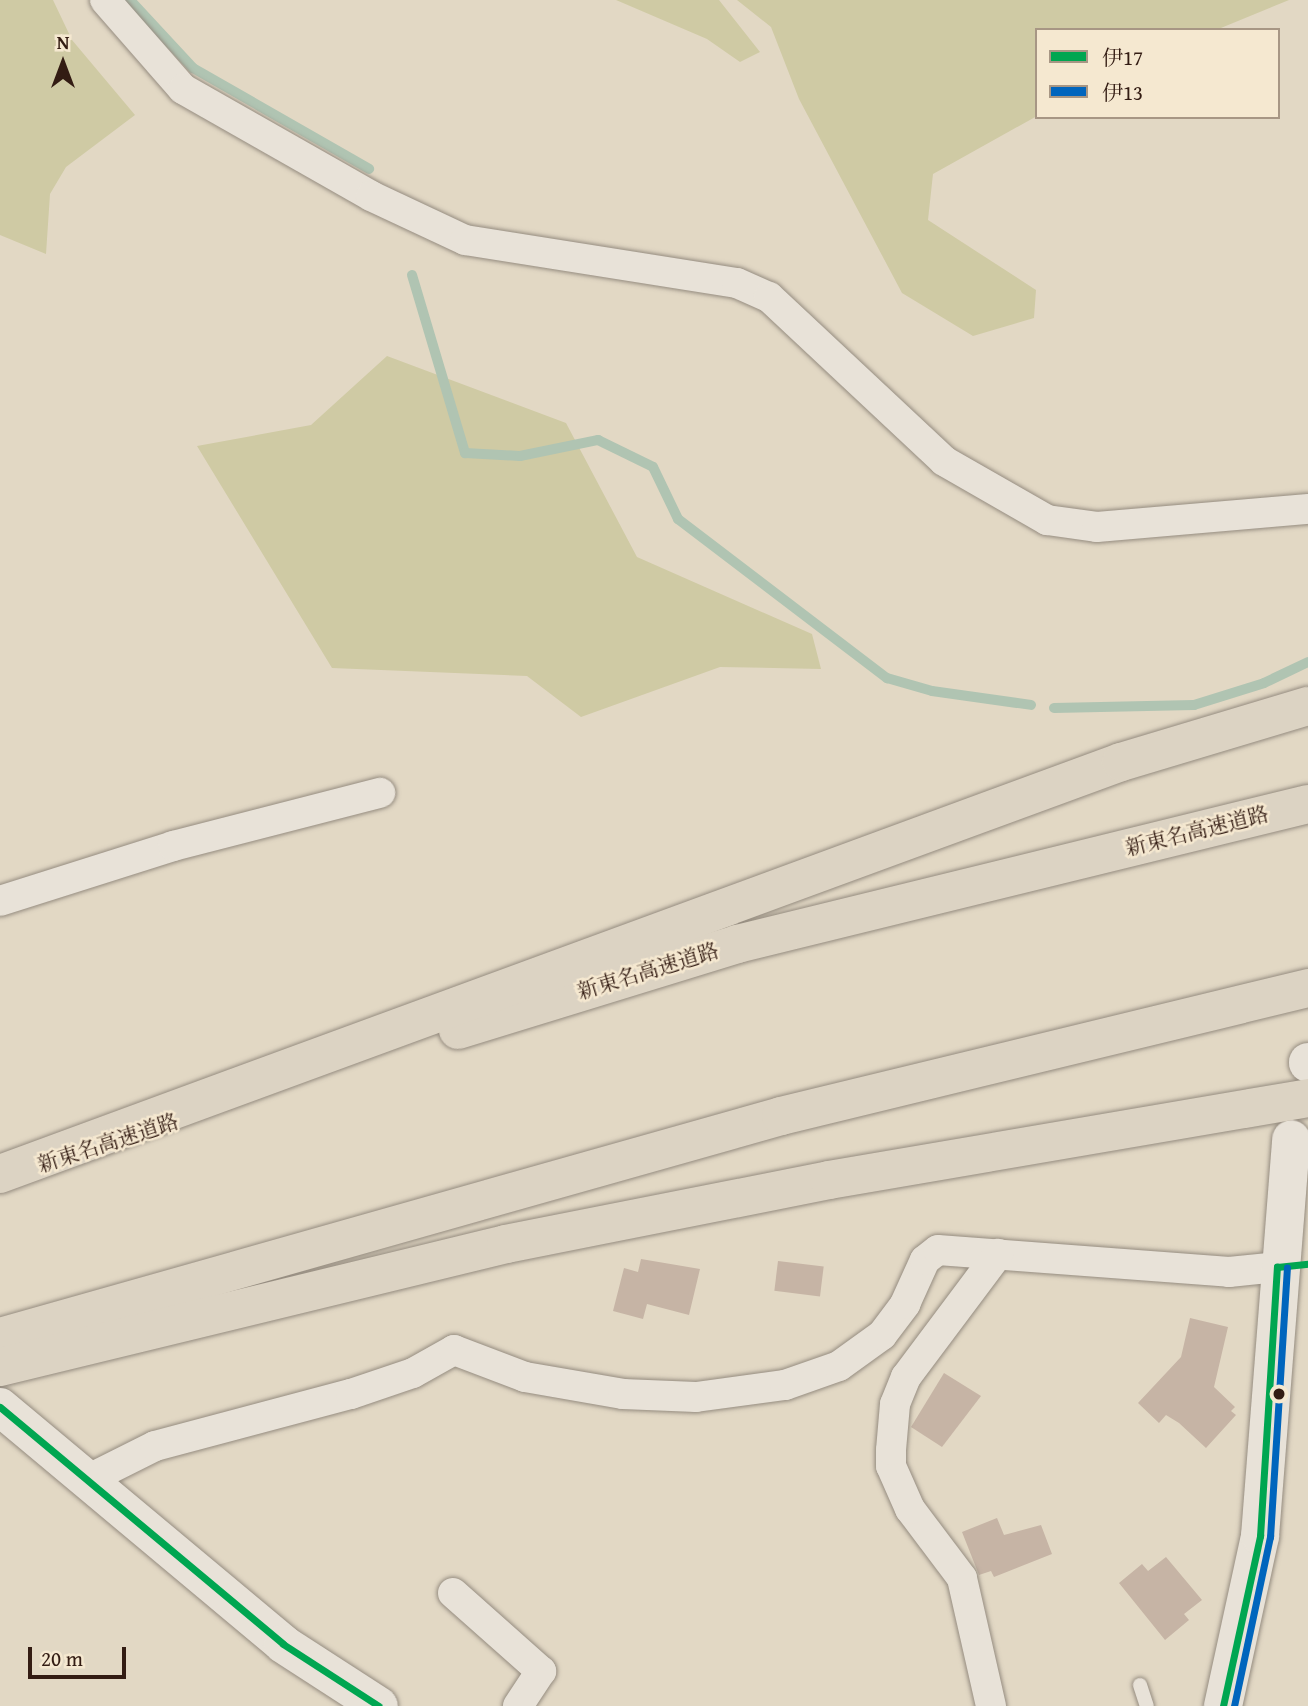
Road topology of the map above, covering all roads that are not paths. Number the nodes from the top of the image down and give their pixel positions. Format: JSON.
{"nodes":[{"id":1,"x":105,"y":0,"type":"edge"},
{"id":2,"x":1308,"y":509,"type":"edge"},
{"id":3,"x":1308,"y":706,"type":"edge"},
{"id":4,"x":380,"y":793,"type":"dead end"},
{"id":5,"x":1308,"y":804,"type":"edge"},
{"id":6,"x":0,"y":901,"type":"edge"},
{"id":7,"x":1308,"y":988,"type":"edge"},
{"id":8,"x":1308,"y":1098,"type":"edge"},
{"id":9,"x":1291,"y":1139,"type":"dead end"},
{"id":10,"x":0,"y":1176,"type":"edge"},
{"id":11,"x":998,"y":1254,"type":"junction"},
{"id":12,"x":1293,"y":1266,"type":"edge"},
{"id":13,"x":8,"y":1349,"type":"edge"},
{"id":14,"x":0,"y":1407,"type":"edge"},
{"id":15,"x":87,"y":1480,"type":"junction"},
{"id":16,"x":453,"y":1593,"type":"dead end"},
{"id":17,"x":1140,"y":1685,"type":"dead end"},
{"id":18,"x":379,"y":1706,"type":"edge"},
{"id":19,"x":517,"y":1706,"type":"edge"},
{"id":20,"x":991,"y":1706,"type":"edge"},
{"id":21,"x":1147,"y":1706,"type":"edge"},
{"id":22,"x":1223,"y":1706,"type":"edge"}],
"edges":[{"from":1,"to":2,"type":"street"},
{"from":3,"to":10,"type":"highway"},
{"from":4,"to":6,"type":"street"},
{"from":5,"to":10,"type":"highway","name":"新東名高速道路"},
{"from":7,"to":13,"type":"highway"},
{"from":8,"to":13,"type":"highway"},
{"from":9,"to":12,"type":"main road"},
{"from":11,"to":12,"type":"street"},
{"from":11,"to":15,"type":"street"},
{"from":11,"to":20,"type":"street"},
{"from":12,"to":22,"type":"main road"},
{"from":14,"to":15,"type":"main road"},
{"from":15,"to":18,"type":"main road"},
{"from":16,"to":19,"type":"street"},
{"from":17,"to":21,"type":"lane"}]}
